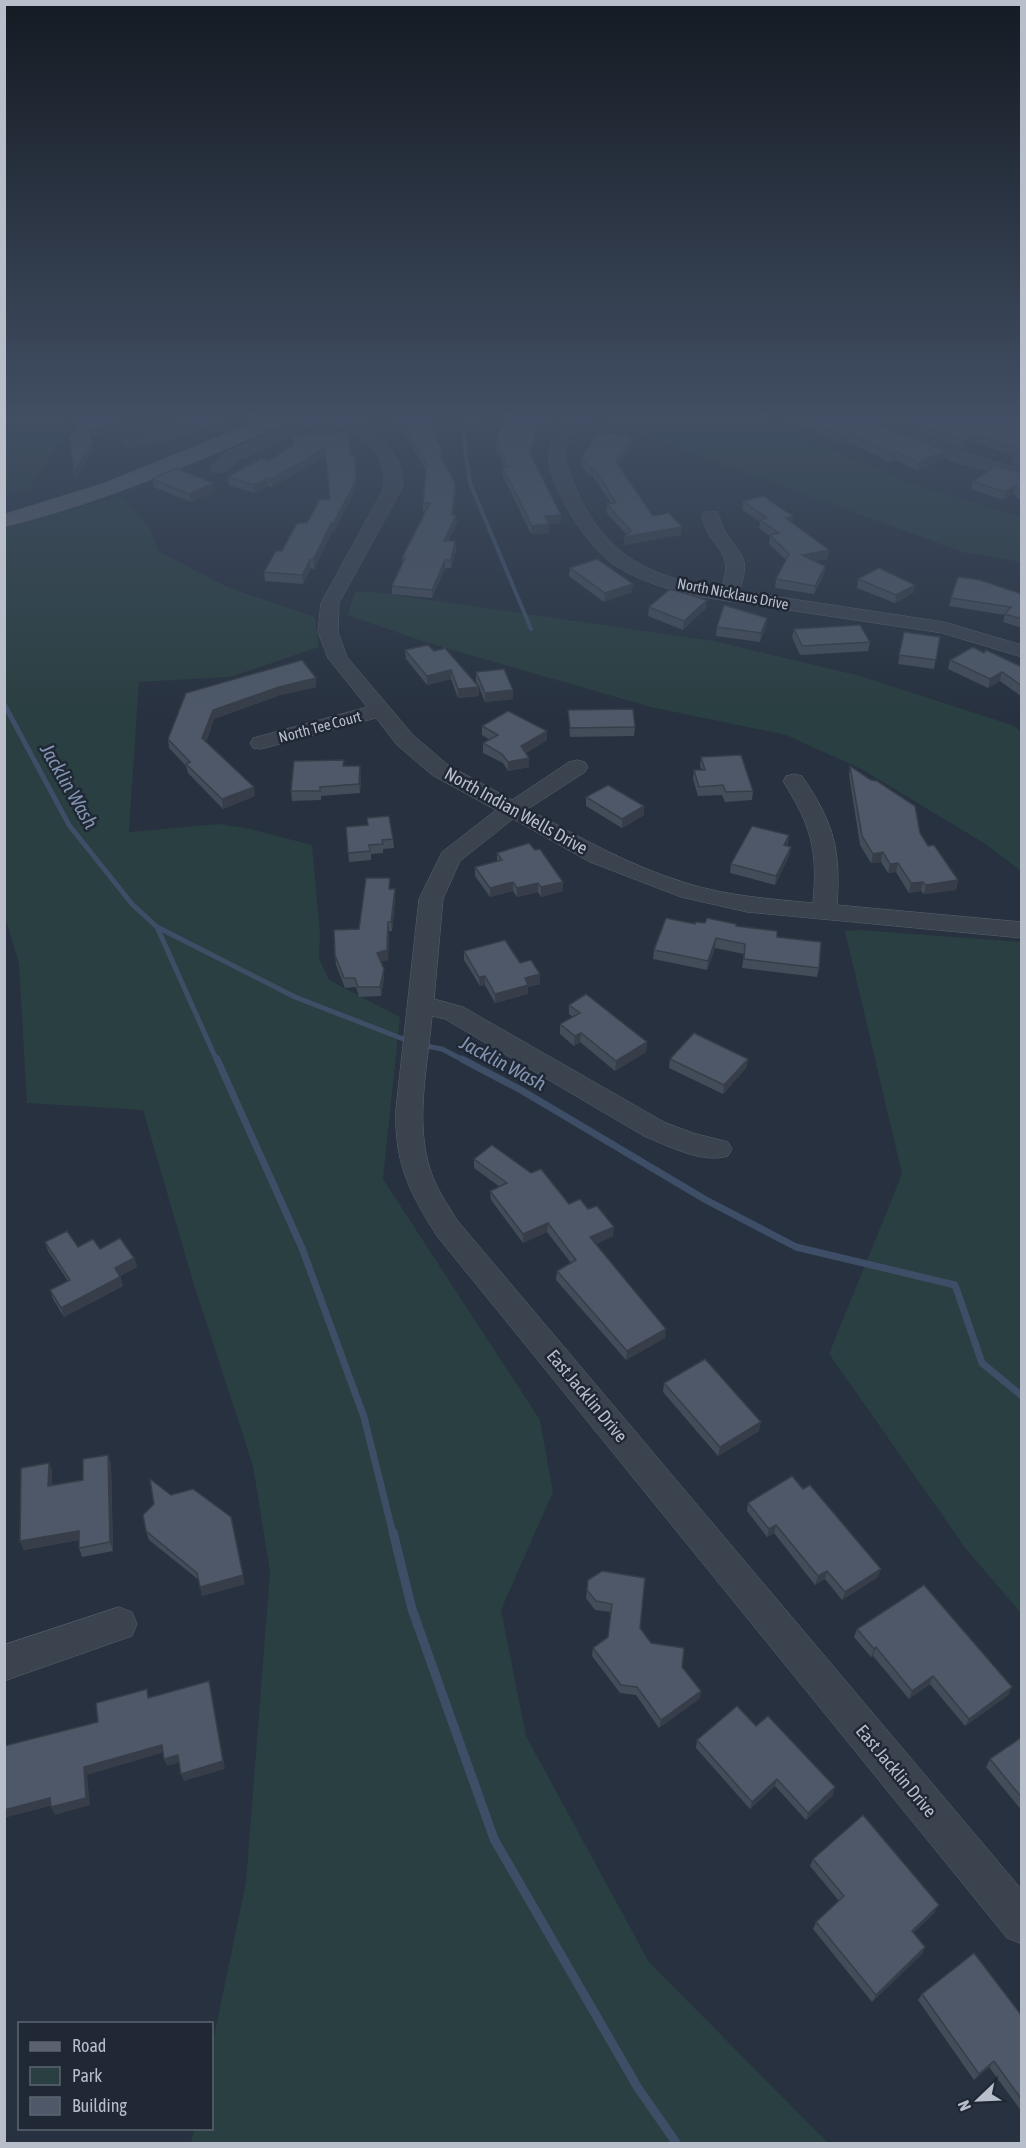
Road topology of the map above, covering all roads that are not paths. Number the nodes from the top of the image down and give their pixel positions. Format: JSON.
{"nodes":[{"id":1,"x":377,"y":517,"type":"edge"},
{"id":2,"x":584,"y":517,"type":"edge"},
{"id":3,"x":711,"y":517,"type":"edge"},
{"id":4,"x":728,"y":596,"type":"junction"},
{"id":5,"x":1022,"y":651,"type":"edge"},
{"id":6,"x":380,"y":710,"type":"junction"},
{"id":7,"x":261,"y":743,"type":"dead end"},
{"id":8,"x":577,"y":767,"type":"dead end"},
{"id":9,"x":794,"y":781,"type":"dead end"},
{"id":10,"x":513,"y":809,"type":"junction"},
{"id":11,"x":825,"y":910,"type":"junction"},
{"id":12,"x":1022,"y":930,"type":"edge"},
{"id":13,"x":421,"y":1004,"type":"junction"},
{"id":14,"x":718,"y":1149,"type":"dead end"},
{"id":15,"x":119,"y":1624,"type":"dead end"},
{"id":16,"x":4,"y":1664,"type":"edge"},
{"id":17,"x":1022,"y":1923,"type":"edge"}],
"edges":[{"from":1,"to":6,"type":"street","name":"North Indian Wells Drive"},
{"from":2,"to":4,"type":"street","name":"North Nicklaus Drive"},
{"from":3,"to":4,"type":"street"},
{"from":4,"to":5,"type":"street","name":"North Nicklaus Drive"},
{"from":6,"to":7,"type":"street","name":"North Tee Court"},
{"from":6,"to":10,"type":"street","name":"North Indian Wells Drive"},
{"from":8,"to":10,"type":"street","name":"East Jacklin Drive"},
{"from":9,"to":11,"type":"street"},
{"from":10,"to":11,"type":"street","name":"North Indian Wells Drive"},
{"from":10,"to":13,"type":"street","name":"East Jacklin Drive"},
{"from":11,"to":12,"type":"street","name":"North Indian Wells Drive"},
{"from":13,"to":14,"type":"street"},
{"from":13,"to":17,"type":"street","name":"East Jacklin Drive"},
{"from":15,"to":16,"type":"street"}]}
